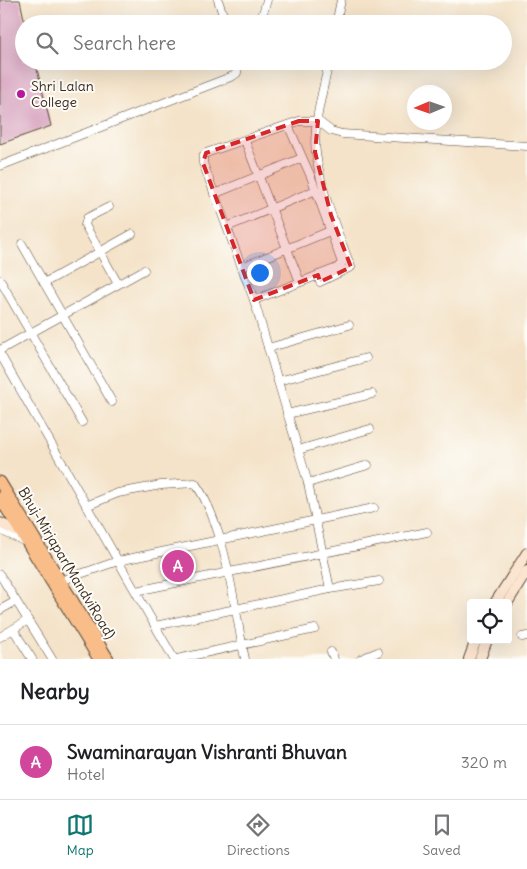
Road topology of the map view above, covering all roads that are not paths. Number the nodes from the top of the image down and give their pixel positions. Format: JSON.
{"nodes":[{"id":1,"x":218,"y":0,"type":"edge"},
{"id":2,"x":267,"y":0,"type":"edge"},
{"id":3,"x":341,"y":0,"type":"edge"},
{"id":4,"x":263,"y":13,"type":"dead end"},
{"id":5,"x":223,"y":15,"type":"edge"},
{"id":6,"x":338,"y":15,"type":"edge"},
{"id":7,"x":237,"y":70,"type":"edge"},
{"id":8,"x":327,"y":70,"type":"edge"},
{"id":9,"x":318,"y":121,"type":"junction"},
{"id":10,"x":288,"y":125,"type":"junction"},
{"id":11,"x":245,"y":141,"type":"junction"},
{"id":12,"x":527,"y":146,"type":"edge"},
{"id":13,"x":302,"y":158,"type":"junction"},
{"id":14,"x":0,"y":166,"type":"edge"},
{"id":15,"x":259,"y":176,"type":"junction"},
{"id":16,"x":316,"y":190,"type":"junction"},
{"id":17,"x":214,"y":194,"type":"junction"},
{"id":18,"x":109,"y":207,"type":"dead end"},
{"id":19,"x":271,"y":208,"type":"junction"},
{"id":20,"x":227,"y":227,"type":"junction"},
{"id":21,"x":330,"y":230,"type":"junction"},
{"id":22,"x":132,"y":234,"type":"dead end"},
{"id":23,"x":22,"y":244,"type":"dead end"},
{"id":24,"x":287,"y":249,"type":"junction"},
{"id":25,"x":101,"y":251,"type":"junction"},
{"id":26,"x":242,"y":267,"type":"junction"},
{"id":27,"x":144,"y":270,"type":"dead end"},
{"id":28,"x":318,"y":275,"type":"junction"},
{"id":29,"x":0,"y":280,"type":"edge"},
{"id":30,"x":300,"y":282,"type":"junction"},
{"id":31,"x":44,"y":283,"type":"junction"},
{"id":32,"x":118,"y":284,"type":"junction"},
{"id":33,"x":254,"y":300,"type":"junction"},
{"id":34,"x":63,"y":315,"type":"junction"},
{"id":35,"x":349,"y":325,"type":"dead end"},
{"id":36,"x":30,"y":333,"type":"junction"},
{"id":37,"x":268,"y":348,"type":"junction"},
{"id":38,"x":0,"y":350,"type":"edge"},
{"id":39,"x":0,"y":354,"type":"edge"},
{"id":40,"x":366,"y":358,"type":"dead end"},
{"id":41,"x":278,"y":381,"type":"junction"},
{"id":42,"x":372,"y":394,"type":"dead end"},
{"id":43,"x":112,"y":402,"type":"dead end"},
{"id":44,"x":287,"y":414,"type":"junction"},
{"id":45,"x":82,"y":422,"type":"dead end"},
{"id":46,"x":370,"y":429,"type":"dead end"},
{"id":47,"x":298,"y":450,"type":"junction"},
{"id":48,"x":368,"y":465,"type":"dead end"},
{"id":49,"x":0,"y":482,"type":"edge"},
{"id":50,"x":308,"y":483,"type":"junction"},
{"id":51,"x":0,"y":498,"type":"edge"},
{"id":52,"x":86,"y":506,"type":"junction"},
{"id":53,"x":374,"y":508,"type":"dead end"},
{"id":54,"x":316,"y":520,"type":"junction"},
{"id":55,"x":0,"y":523,"type":"edge"},
{"id":56,"x":0,"y":530,"type":"edge"},
{"id":57,"x":427,"y":532,"type":"dead end"},
{"id":58,"x":27,"y":538,"type":"junction"},
{"id":59,"x":219,"y":539,"type":"junction"},
{"id":60,"x":527,"y":553,"type":"edge"},
{"id":61,"x":323,"y":554,"type":"junction"},
{"id":62,"x":118,"y":561,"type":"junction"},
{"id":63,"x":527,"y":571,"type":"edge"},
{"id":64,"x":228,"y":573,"type":"junction"},
{"id":65,"x":0,"y":575,"type":"edge"},
{"id":66,"x":60,"y":581,"type":"junction"},
{"id":67,"x":379,"y":581,"type":"dead end"},
{"id":68,"x":330,"y":589,"type":"junction"},
{"id":69,"x":136,"y":591,"type":"junction"},
{"id":70,"x":498,"y":599,"type":"edge"},
{"id":71,"x":510,"y":599,"type":"edge"},
{"id":72,"x":16,"y":601,"type":"junction"},
{"id":73,"x":235,"y":609,"type":"junction"},
{"id":74,"x":0,"y":610,"type":"edge"},
{"id":75,"x":28,"y":620,"type":"junction"},
{"id":76,"x":155,"y":626,"type":"junction"},
{"id":77,"x":13,"y":629,"type":"junction"},
{"id":78,"x":315,"y":629,"type":"dead end"},
{"id":79,"x":0,"y":637,"type":"edge"},
{"id":80,"x":242,"y":643,"type":"junction"},
{"id":81,"x":475,"y":644,"type":"edge"},
{"id":82,"x":486,"y":644,"type":"edge"},
{"id":83,"x":378,"y":652,"type":"dead end"},
{"id":84,"x":32,"y":659,"type":"edge"},
{"id":85,"x":52,"y":659,"type":"edge"},
{"id":86,"x":99,"y":659,"type":"edge"},
{"id":87,"x":108,"y":659,"type":"edge"},
{"id":88,"x":175,"y":659,"type":"edge"},
{"id":89,"x":245,"y":659,"type":"edge"},
{"id":90,"x":361,"y":659,"type":"edge"},
{"id":91,"x":469,"y":659,"type":"edge"},
{"id":92,"x":480,"y":659,"type":"edge"}],
"edges":[{"from":1,"to":5,"type":"street"},
{"from":2,"to":4,"type":"street"},
{"from":3,"to":6,"type":"street"},
{"from":7,"to":14,"type":"street"},
{"from":8,"to":9,"type":"street"},
{"from":9,"to":10,"type":"street"},
{"from":9,"to":12,"type":"street"},
{"from":9,"to":28,"type":"street"},
{"from":10,"to":11,"type":"street"},
{"from":10,"to":13,"type":"street"},
{"from":11,"to":15,"type":"street"},
{"from":11,"to":17,"type":"street"},
{"from":13,"to":15,"type":"street"},
{"from":13,"to":16,"type":"street"},
{"from":15,"to":17,"type":"street"},
{"from":15,"to":19,"type":"street"},
{"from":16,"to":19,"type":"street"},
{"from":16,"to":21,"type":"street"},
{"from":17,"to":20,"type":"street"},
{"from":18,"to":25,"type":"street"},
{"from":19,"to":20,"type":"street"},
{"from":19,"to":24,"type":"street"},
{"from":20,"to":26,"type":"street"},
{"from":21,"to":24,"type":"street"},
{"from":21,"to":28,"type":"street"},
{"from":22,"to":25,"type":"street"},
{"from":23,"to":31,"type":"street"},
{"from":24,"to":26,"type":"street"},
{"from":24,"to":30,"type":"street"},
{"from":25,"to":31,"type":"street"},
{"from":25,"to":32,"type":"street"},
{"from":26,"to":33,"type":"street"},
{"from":27,"to":32,"type":"street"},
{"from":28,"to":30,"type":"street"},
{"from":29,"to":36,"type":"street"},
{"from":30,"to":33,"type":"street"},
{"from":31,"to":34,"type":"street"},
{"from":32,"to":34,"type":"street"},
{"from":33,"to":37,"type":"street"},
{"from":34,"to":36,"type":"street"},
{"from":34,"to":43,"type":"street"},
{"from":35,"to":37,"type":"street"},
{"from":36,"to":38,"type":"street"},
{"from":36,"to":45,"type":"street"},
{"from":37,"to":41,"type":"street"},
{"from":39,"to":52,"type":"street"},
{"from":40,"to":41,"type":"street"},
{"from":41,"to":44,"type":"street"},
{"from":42,"to":44,"type":"street"},
{"from":44,"to":47,"type":"street"},
{"from":46,"to":47,"type":"street"},
{"from":47,"to":50,"type":"street"},
{"from":48,"to":50,"type":"street"},
{"from":49,"to":58,"type":"main road","name":"Bhuj-Mirjapar(MandviRoad)"},
{"from":50,"to":54,"type":"street"},
{"from":51,"to":58,"type":"main road","name":"Bhuj-Mirjapar(MandviRoad)"},
{"from":52,"to":59,"type":"street"},
{"from":52,"to":62,"type":"street"},
{"from":53,"to":54,"type":"street"},
{"from":54,"to":59,"type":"street"},
{"from":54,"to":61,"type":"street"},
{"from":55,"to":58,"type":"main road"},
{"from":56,"to":58,"type":"street"},
{"from":57,"to":61,"type":"street"},
{"from":58,"to":66,"type":"main road","name":"Bhuj-Mirjapar(MandviRoad)"},
{"from":58,"to":86,"type":"main road","name":"Bhuj-Mirjapar(MandviRoad)"},
{"from":59,"to":62,"type":"street"},
{"from":59,"to":64,"type":"street"},
{"from":60,"to":70,"type":"main road"},
{"from":61,"to":64,"type":"street"},
{"from":61,"to":68,"type":"street"},
{"from":62,"to":66,"type":"street"},
{"from":62,"to":69,"type":"street"},
{"from":63,"to":71,"type":"main road"},
{"from":64,"to":69,"type":"street"},
{"from":64,"to":73,"type":"street"},
{"from":65,"to":72,"type":"street"},
{"from":66,"to":87,"type":"main road","name":"Bhuj-Mirjapar(MandviRoad)"},
{"from":67,"to":68,"type":"street"},
{"from":68,"to":73,"type":"street"},
{"from":69,"to":76,"type":"street"},
{"from":72,"to":74,"type":"street"},
{"from":72,"to":75,"type":"street"},
{"from":73,"to":76,"type":"street"},
{"from":73,"to":80,"type":"street"},
{"from":75,"to":77,"type":"street"},
{"from":75,"to":85,"type":"street"},
{"from":76,"to":88,"type":"street"},
{"from":77,"to":79,"type":"street"},
{"from":77,"to":84,"type":"street"},
{"from":78,"to":80,"type":"street"},
{"from":80,"to":88,"type":"street"},
{"from":80,"to":89,"type":"street"},
{"from":81,"to":91,"type":"main road"},
{"from":82,"to":92,"type":"main road"},
{"from":83,"to":90,"type":"street"}]}
